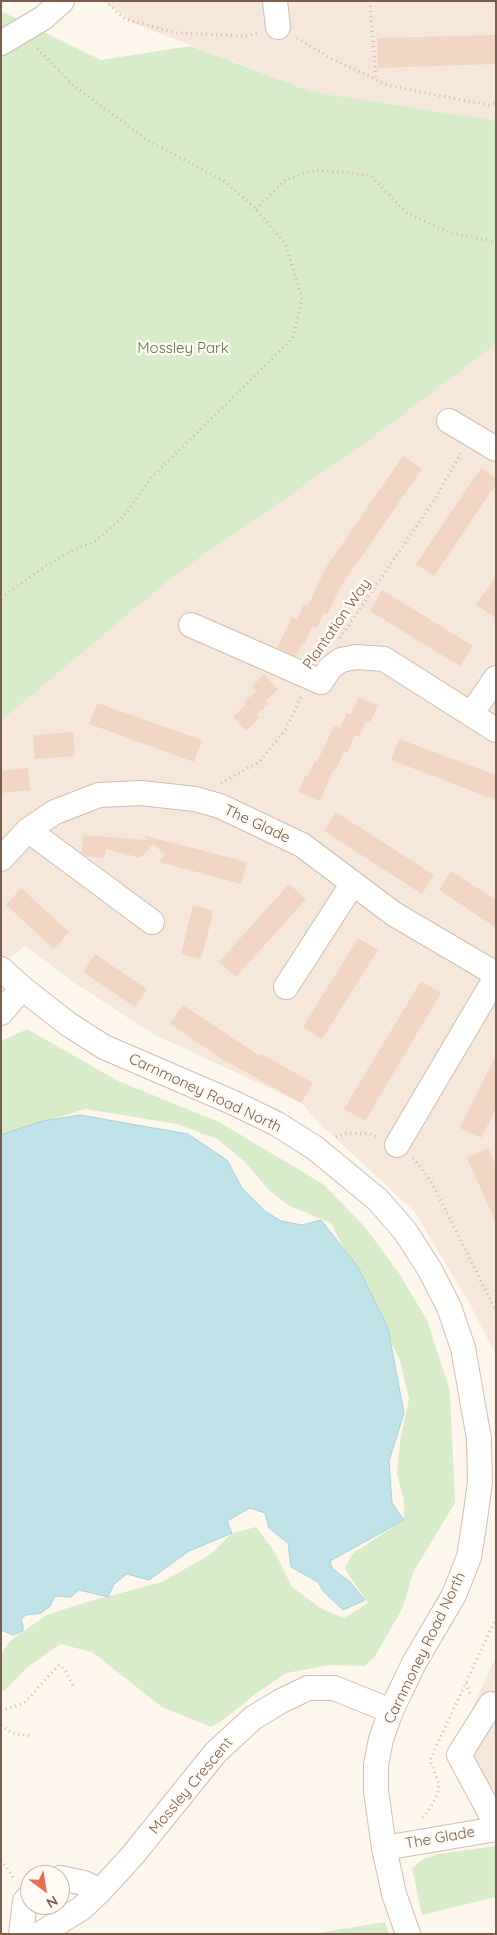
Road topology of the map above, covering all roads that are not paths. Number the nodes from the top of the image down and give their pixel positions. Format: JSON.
{"nodes":[{"id":1,"x":62,"y":1,"type":"edge"},
{"id":2,"x":275,"y":1,"type":"edge"},
{"id":3,"x":278,"y":27,"type":"road end"},
{"id":4,"x":11,"y":37,"type":"edge"},
{"id":5,"x":449,"y":421,"type":"dead end"},
{"id":6,"x":496,"y":449,"type":"edge"},
{"id":7,"x":191,"y":625,"type":"dead end"},
{"id":8,"x":496,"y":678,"type":"edge"},
{"id":9,"x":472,"y":714,"type":"junction"},
{"id":10,"x":496,"y":730,"type":"edge"},
{"id":11,"x":28,"y":830,"type":"junction"},
{"id":12,"x":1,"y":859,"type":"edge"},
{"id":13,"x":352,"y":883,"type":"junction"},
{"id":14,"x":152,"y":922,"type":"dead end"},
{"id":15,"x":1,"y":970,"type":"edge"},
{"id":16,"x":496,"y":975,"type":"edge"},
{"id":17,"x":286,"y":987,"type":"dead end"},
{"id":18,"x":22,"y":988,"type":"junction"},
{"id":19,"x":1,"y":1013,"type":"edge"},
{"id":20,"x":397,"y":1145,"type":"road end"},
{"id":21,"x":490,"y":1704,"type":"dead end"},
{"id":22,"x":391,"y":1711,"type":"junction"},
{"id":23,"x":496,"y":1829,"type":"edge"},
{"id":24,"x":384,"y":1848,"type":"junction"},
{"id":25,"x":70,"y":1880,"type":"edge"},
{"id":26,"x":100,"y":1891,"type":"junction"},
{"id":27,"x":24,"y":1915,"type":"edge"},
{"id":28,"x":405,"y":1924,"type":"edge"},
{"id":29,"x":21,"y":1934,"type":"edge"},
{"id":30,"x":40,"y":1934,"type":"edge"}],
"edges":[{"from":1,"to":4,"type":"street"},
{"from":2,"to":3,"type":"street"},
{"from":5,"to":6,"type":"street"},
{"from":7,"to":9,"type":"street"},
{"from":8,"to":9,"type":"street"},
{"from":9,"to":10,"type":"street"},
{"from":11,"to":12,"type":"street","name":"The Glade"},
{"from":11,"to":13,"type":"street","name":"The Glade"},
{"from":11,"to":14,"type":"street"},
{"from":13,"to":16,"type":"street","name":"The Glade"},
{"from":13,"to":17,"type":"street"},
{"from":15,"to":18,"type":"street","name":"Carnmoney Road North"},
{"from":16,"to":20,"type":"street"},
{"from":18,"to":19,"type":"street"},
{"from":18,"to":22,"type":"street","name":"Carnmoney Road North"},
{"from":21,"to":23,"type":"street"},
{"from":22,"to":24,"type":"street","name":"Carnmoney Road North"},
{"from":22,"to":26,"type":"street","name":"Mossley Crescent"},
{"from":23,"to":24,"type":"street","name":"The Glade"},
{"from":24,"to":28,"type":"street","name":"Carnmoney Road North"},
{"from":25,"to":26,"type":"street"},
{"from":26,"to":30,"type":"street","name":"Mossley Crescent"},
{"from":27,"to":29,"type":"street"}]}
